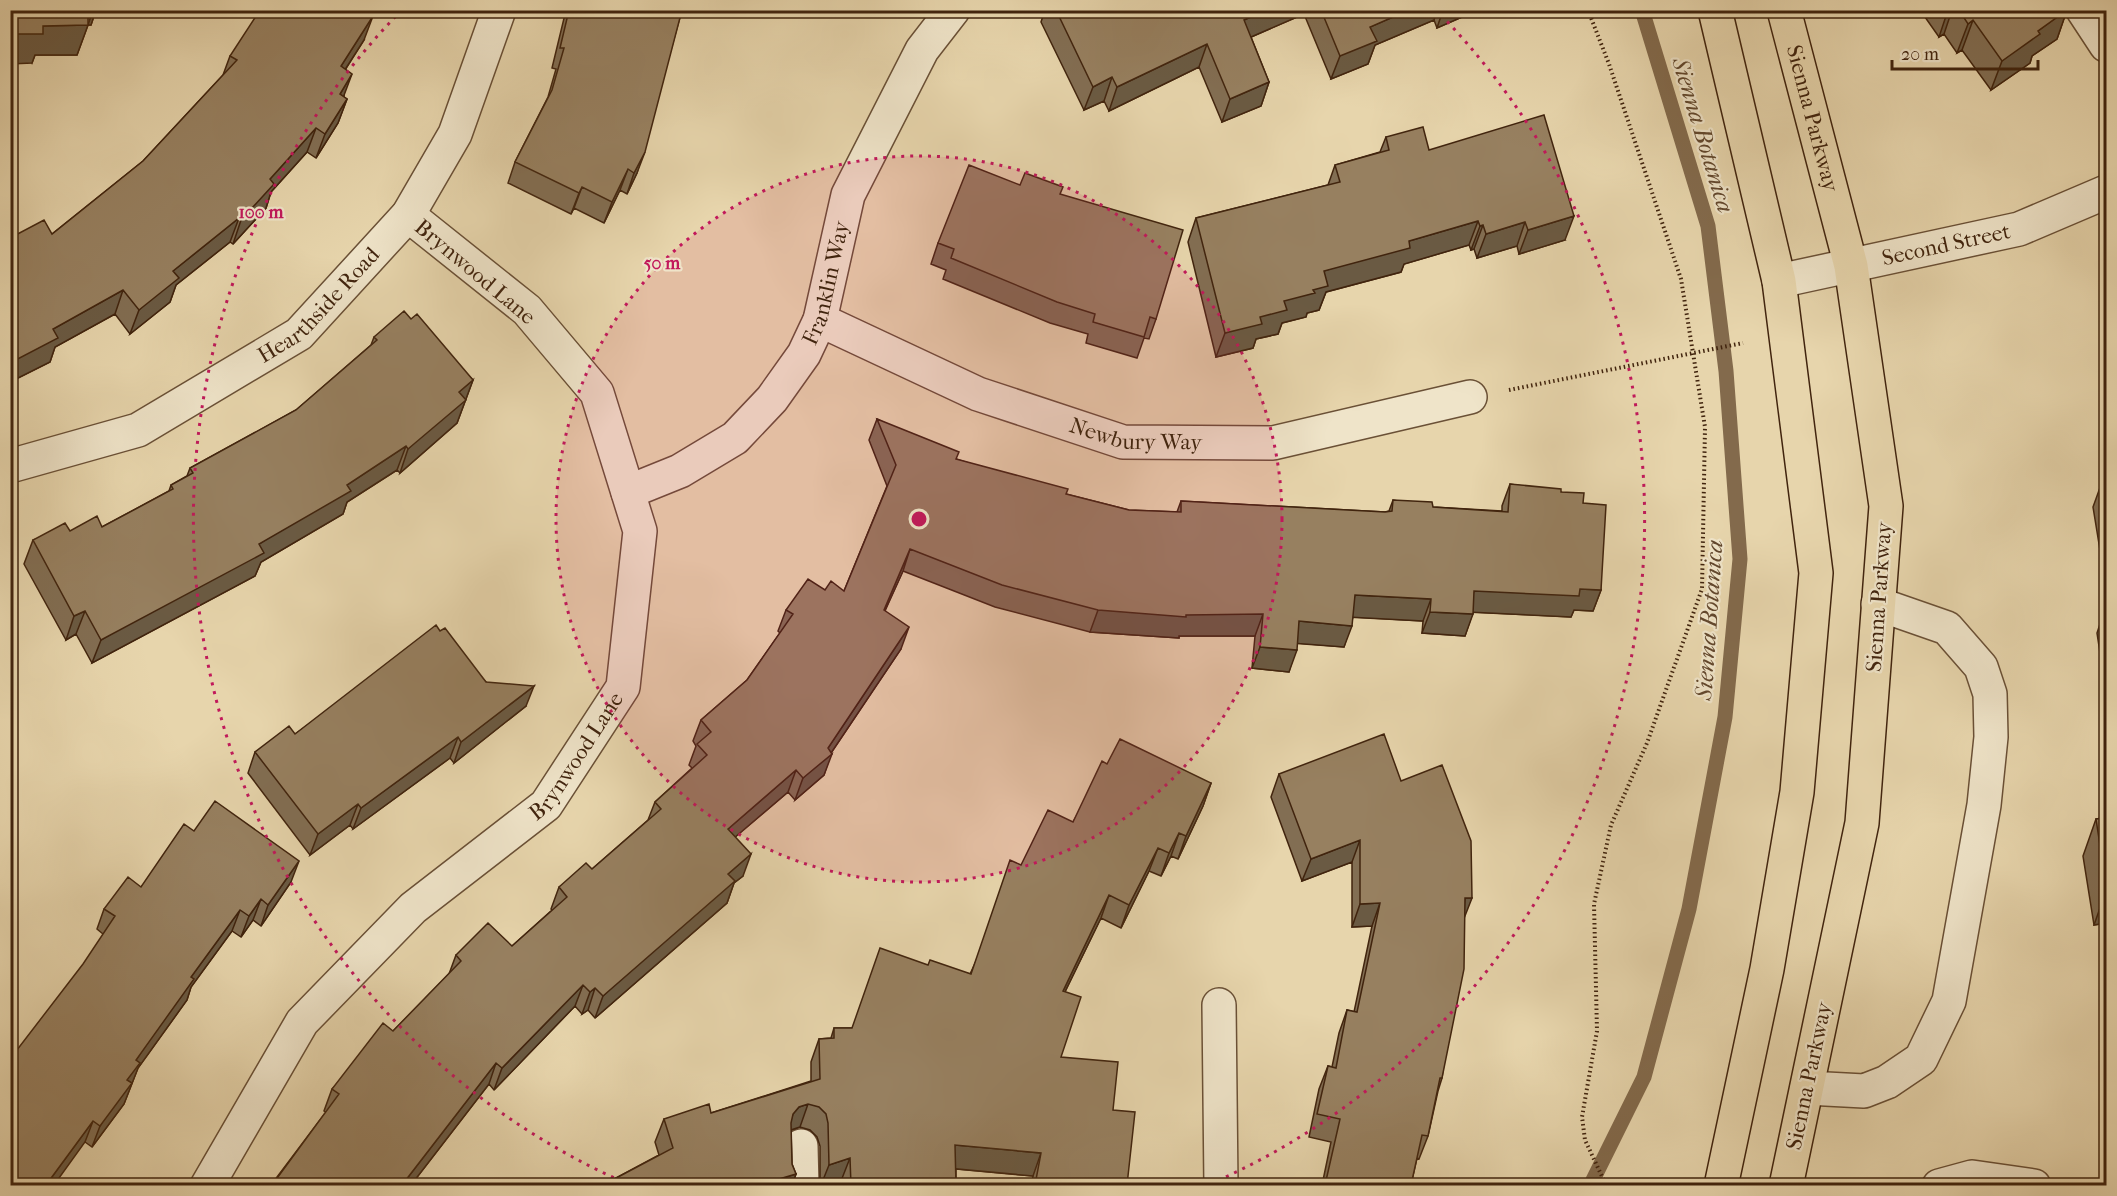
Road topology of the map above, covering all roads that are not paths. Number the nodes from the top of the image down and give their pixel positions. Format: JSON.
{"nodes":[{"id":1,"x":499,"y":10,"type":"edge"},
{"id":2,"x":953,"y":10,"type":"edge"},
{"id":3,"x":1714,"y":10,"type":"edge"},
{"id":4,"x":1784,"y":10,"type":"edge"},
{"id":5,"x":2083,"y":10,"type":"edge"},
{"id":6,"x":2106,"y":45,"type":"edge"},
{"id":7,"x":2106,"y":192,"type":"edge"},
{"id":8,"x":408,"y":215,"type":"junction"},
{"id":9,"x":1851,"y":266,"type":"junction"},
{"id":10,"x":1779,"y":281,"type":"junction"},
{"id":11,"x":820,"y":320,"type":"junction"},
{"id":12,"x":1470,"y":397,"type":"road end"},
{"id":13,"x":10,"y":466,"type":"edge"},
{"id":14,"x":628,"y":492,"type":"junction"},
{"id":15,"x":1878,"y":604,"type":"junction"},
{"id":16,"x":1219,"y":1005,"type":"dead end"},
{"id":17,"x":1807,"y":1088,"type":"junction"},
{"id":18,"x":801,"y":1146,"type":"dead end"},
{"id":19,"x":207,"y":1185,"type":"edge"},
{"id":20,"x":802,"y":1185,"type":"edge"},
{"id":21,"x":1221,"y":1185,"type":"edge"},
{"id":22,"x":1721,"y":1185,"type":"edge"},
{"id":23,"x":1786,"y":1185,"type":"edge"},
{"id":24,"x":1938,"y":1185,"type":"edge"},
{"id":25,"x":2034,"y":1185,"type":"edge"}],
"edges":[{"from":1,"to":8,"type":"street","name":"Hearthside Road"},
{"from":2,"to":11,"type":"street","name":"Franklin Way"},
{"from":3,"to":10,"type":"main road"},
{"from":4,"to":9,"type":"main road","name":"Sienna Parkway"},
{"from":5,"to":6,"type":"street"},
{"from":7,"to":9,"type":"street","name":"Second Street"},
{"from":8,"to":13,"type":"street","name":"Hearthside Road"},
{"from":8,"to":14,"type":"street","name":"Brynwood Lane"},
{"from":9,"to":10,"type":"street","name":"Second Street"},
{"from":9,"to":15,"type":"main road","name":"Sienna Parkway"},
{"from":10,"to":22,"type":"main road"},
{"from":11,"to":12,"type":"street","name":"Newbury Way"},
{"from":11,"to":14,"type":"street","name":"Franklin Way"},
{"from":14,"to":19,"type":"street","name":"Brynwood Lane"},
{"from":15,"to":17,"type":"main road","name":"Sienna Parkway"},
{"from":15,"to":17,"type":"street"},
{"from":16,"to":21,"type":"street"},
{"from":17,"to":23,"type":"main road","name":"Sienna Parkway"},
{"from":18,"to":20,"type":"street"},
{"from":24,"to":25,"type":"street"}]}
